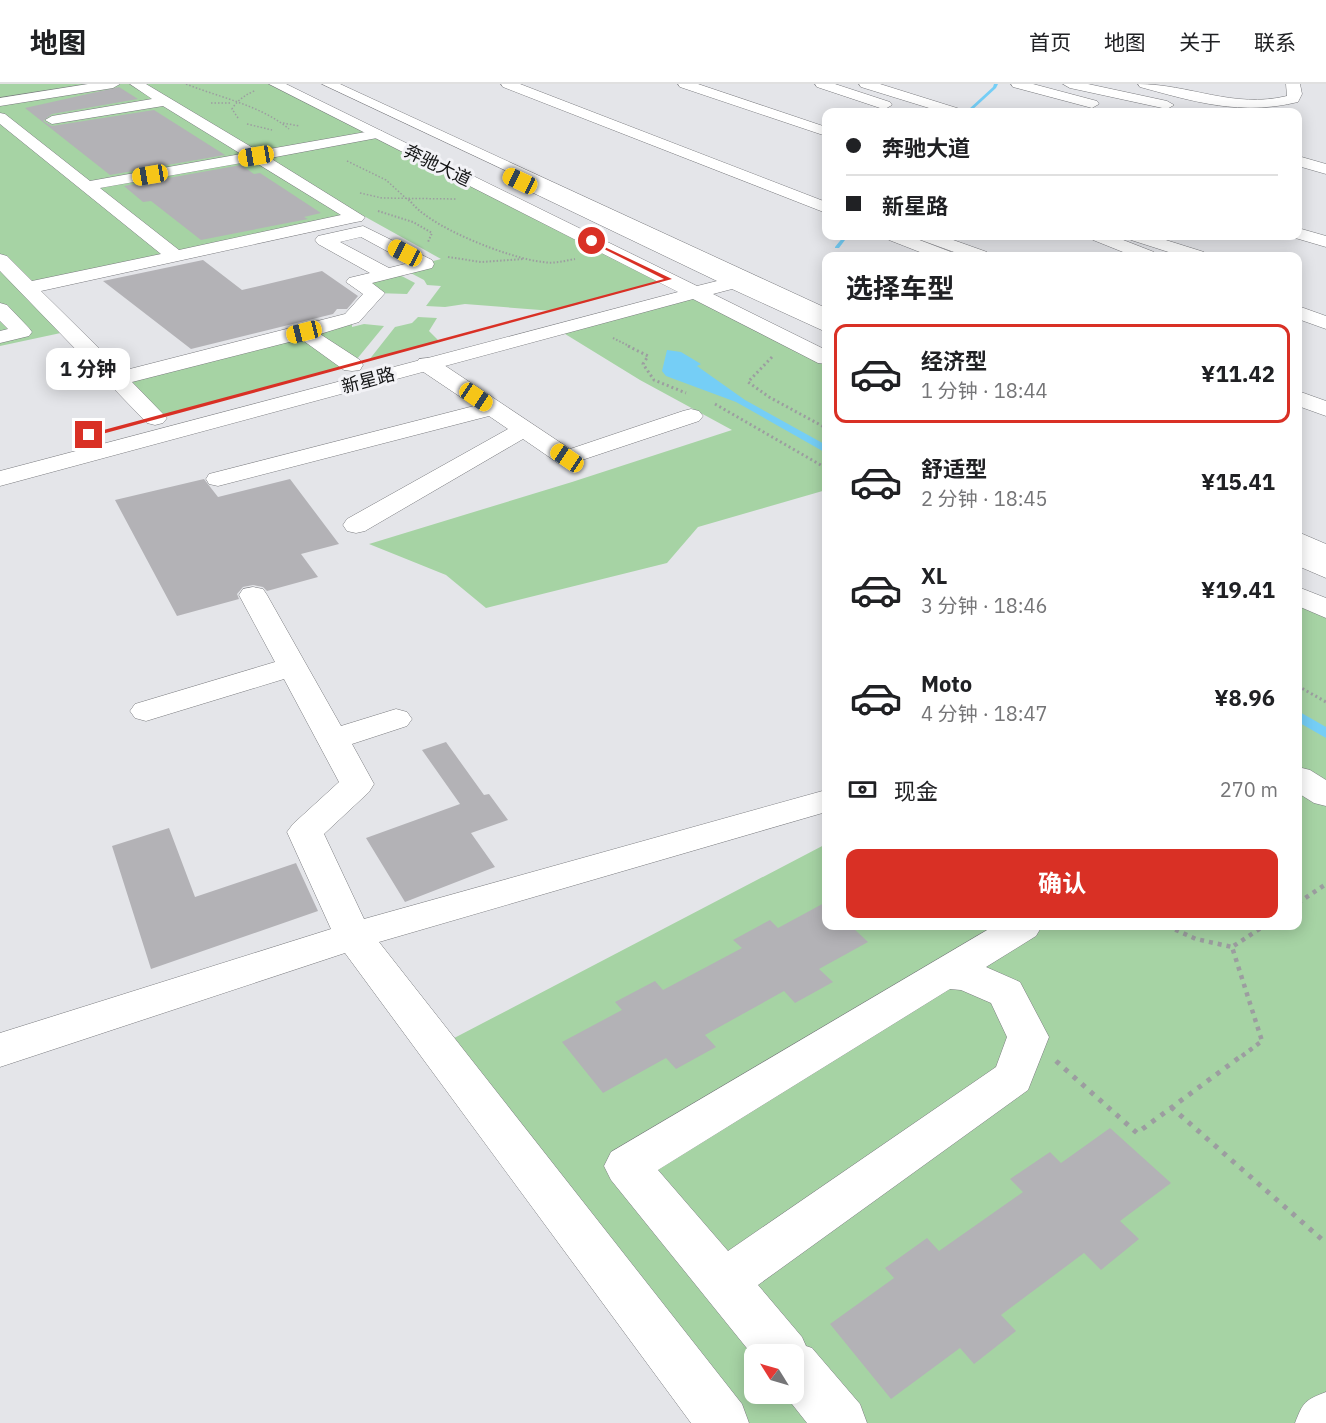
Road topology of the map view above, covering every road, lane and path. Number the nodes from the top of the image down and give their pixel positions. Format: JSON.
{"nodes":[{"id":1,"x":113,"y":84,"type":"edge"},
{"id":2,"x":137,"y":84,"type":"edge"},
{"id":3,"x":186,"y":84,"type":"edge"},
{"id":4,"x":277,"y":84,"type":"edge"},
{"id":5,"x":311,"y":84,"type":"edge"},
{"id":6,"x":329,"y":84,"type":"edge"},
{"id":7,"x":508,"y":84,"type":"edge"},
{"id":8,"x":536,"y":84,"type":"edge"},
{"id":9,"x":685,"y":84,"type":"edge"},
{"id":10,"x":700,"y":84,"type":"edge"},
{"id":11,"x":822,"y":84,"type":"edge"},
{"id":12,"x":866,"y":84,"type":"edge"},
{"id":13,"x":1018,"y":84,"type":"edge"},
{"id":14,"x":1053,"y":84,"type":"edge"},
{"id":15,"x":1070,"y":84,"type":"edge"},
{"id":16,"x":1145,"y":84,"type":"edge"},
{"id":17,"x":1293,"y":84,"type":"edge"},
{"id":18,"x":165,"y":101,"type":"junction"},
{"id":19,"x":0,"y":102,"type":"edge"},
{"id":20,"x":235,"y":103,"type":"junction"},
{"id":21,"x":893,"y":108,"type":"edge"},
{"id":22,"x":942,"y":108,"type":"edge"},
{"id":23,"x":1107,"y":108,"type":"edge"},
{"id":24,"x":1145,"y":108,"type":"edge"},
{"id":25,"x":1174,"y":108,"type":"edge"},
{"id":26,"x":0,"y":117,"type":"edge"},
{"id":27,"x":52,"y":120,"type":"dead end"},
{"id":28,"x":822,"y":127,"type":"edge"},
{"id":29,"x":822,"y":131,"type":"edge"},
{"id":30,"x":377,"y":134,"type":"junction"},
{"id":31,"x":315,"y":146,"type":"junction"},
{"id":32,"x":1302,"y":150,"type":"edge"},
{"id":33,"x":256,"y":156,"type":"junction"},
{"id":34,"x":1326,"y":157,"type":"edge"},
{"id":35,"x":1302,"y":162,"type":"edge"},
{"id":36,"x":1326,"y":169,"type":"edge"},
{"id":37,"x":87,"y":186,"type":"junction"},
{"id":38,"x":498,"y":194,"type":"junction"},
{"id":39,"x":822,"y":194,"type":"edge"},
{"id":40,"x":358,"y":197,"type":"dead end"},
{"id":41,"x":408,"y":199,"type":"junction"},
{"id":42,"x":822,"y":206,"type":"edge"},
{"id":43,"x":371,"y":207,"type":"dead end"},
{"id":44,"x":1302,"y":216,"type":"edge"},
{"id":45,"x":1317,"y":221,"type":"dead end"},
{"id":46,"x":322,"y":224,"type":"junction"},
{"id":47,"x":439,"y":225,"type":"junction"},
{"id":48,"x":425,"y":227,"type":"junction"},
{"id":49,"x":1302,"y":234,"type":"edge"},
{"id":50,"x":343,"y":236,"type":"junction"},
{"id":51,"x":905,"y":240,"type":"edge"},
{"id":52,"x":938,"y":240,"type":"edge"},
{"id":53,"x":1109,"y":240,"type":"edge"},
{"id":54,"x":1149,"y":240,"type":"edge"},
{"id":55,"x":1326,"y":242,"type":"edge"},
{"id":56,"x":430,"y":249,"type":"dead end"},
{"id":57,"x":611,"y":250,"type":"junction"},
{"id":58,"x":937,"y":252,"type":"edge"},
{"id":59,"x":970,"y":252,"type":"edge"},
{"id":60,"x":1138,"y":252,"type":"edge"},
{"id":61,"x":1186,"y":252,"type":"edge"},
{"id":62,"x":175,"y":256,"type":"junction"},
{"id":63,"x":447,"y":257,"type":"dead end"},
{"id":64,"x":528,"y":258,"type":"junction"},
{"id":65,"x":0,"y":260,"type":"edge"},
{"id":66,"x":709,"y":269,"type":"junction"},
{"id":67,"x":386,"y":274,"type":"junction"},
{"id":68,"x":669,"y":279,"type":"junction"},
{"id":69,"x":750,"y":286,"type":"junction"},
{"id":70,"x":28,"y":288,"type":"junction"},
{"id":71,"x":693,"y":292,"type":"junction"},
{"id":72,"x":0,"y":309,"type":"edge"},
{"id":73,"x":822,"y":313,"type":"edge"},
{"id":74,"x":1302,"y":314,"type":"edge"},
{"id":75,"x":1326,"y":323,"type":"edge"},
{"id":76,"x":822,"y":324,"type":"edge"},
{"id":77,"x":304,"y":332,"type":"junction"},
{"id":78,"x":0,"y":337,"type":"edge"},
{"id":79,"x":789,"y":339,"type":"junction"},
{"id":80,"x":822,"y":356,"type":"edge"},
{"id":81,"x":427,"y":364,"type":"junction"},
{"id":82,"x":352,"y":365,"type":"junction"},
{"id":83,"x":118,"y":379,"type":"junction"},
{"id":84,"x":1302,"y":382,"type":"edge"},
{"id":85,"x":1326,"y":391,"type":"edge"},
{"id":86,"x":1302,"y":400,"type":"edge"},
{"id":87,"x":493,"y":408,"type":"junction"},
{"id":88,"x":1326,"y":409,"type":"edge"},
{"id":89,"x":691,"y":416,"type":"dead end"},
{"id":90,"x":155,"y":418,"type":"junction"},
{"id":91,"x":822,"y":426,"type":"edge"},
{"id":92,"x":524,"y":429,"type":"junction"},
{"id":93,"x":0,"y":459,"type":"edge"},
{"id":94,"x":0,"y":479,"type":"edge"},
{"id":95,"x":218,"y":479,"type":"dead end"},
{"id":96,"x":356,"y":525,"type":"dead end"},
{"id":97,"x":1302,"y":542,"type":"edge"},
{"id":98,"x":1326,"y":554,"type":"edge"},
{"id":99,"x":1302,"y":558,"type":"edge"},
{"id":100,"x":1326,"y":570,"type":"edge"},
{"id":101,"x":253,"y":595,"type":"dead end"},
{"id":102,"x":1302,"y":597,"type":"edge"},
{"id":103,"x":1326,"y":609,"type":"edge"},
{"id":104,"x":292,"y":667,"type":"junction"},
{"id":105,"x":1302,"y":688,"type":"edge"},
{"id":106,"x":1326,"y":702,"type":"edge"},
{"id":107,"x":146,"y":711,"type":"dead end"},
{"id":108,"x":396,"y":719,"type":"dead end"},
{"id":109,"x":332,"y":740,"type":"junction"},
{"id":110,"x":1302,"y":780,"type":"edge"},
{"id":111,"x":1326,"y":795,"type":"edge"},
{"id":112,"x":822,"y":802,"type":"edge"},
{"id":113,"x":1326,"y":884,"type":"edge"},
{"id":114,"x":1302,"y":900,"type":"edge"},
{"id":115,"x":1016,"y":930,"type":"edge"},
{"id":116,"x":1176,"y":930,"type":"edge"},
{"id":117,"x":1258,"y":930,"type":"edge"},
{"id":118,"x":353,"y":936,"type":"junction"},
{"id":119,"x":1232,"y":947,"type":"junction"},
{"id":120,"x":944,"y":974,"type":"junction"},
{"id":121,"x":1028,"y":1037,"type":"junction"},
{"id":122,"x":0,"y":1050,"type":"edge"},
{"id":123,"x":1171,"y":1107,"type":"junction"},
{"id":124,"x":1326,"y":1243,"type":"edge"},
{"id":125,"x":723,"y":1282,"type":"junction"},
{"id":126,"x":776,"y":1344,"type":"edge"},
{"id":127,"x":804,"y":1378,"type":"edge"},
{"id":128,"x":1326,"y":1418,"type":"edge"},
{"id":129,"x":723,"y":1423,"type":"edge"},
{"id":130,"x":841,"y":1423,"type":"edge"},
{"id":131,"x":1321,"y":1423,"type":"edge"}],
"edges":[{"from":1,"to":19,"type":"main road"},
{"from":2,"to":18,"type":"main road"},
{"from":3,"to":20,"type":"path"},
{"from":4,"to":20,"type":"path"},
{"from":4,"to":30,"type":"main road","name":"奔驰大道"},
{"from":5,"to":66,"type":"main road","name":"奔驰大道"},
{"from":6,"to":69,"type":"main road"},
{"from":7,"to":42,"type":"main road"},
{"from":8,"to":39,"type":"main road"},
{"from":9,"to":29,"type":"main road"},
{"from":10,"to":28,"type":"main road"},
{"from":11,"to":21,"type":"main road"},
{"from":12,"to":22,"type":"main road"},
{"from":13,"to":23,"type":"main road"},
{"from":14,"to":24,"type":"main road"},
{"from":15,"to":25,"type":"main road"},
{"from":16,"to":17,"type":"main road"},
{"from":18,"to":27,"type":"main road"},
{"from":18,"to":33,"type":"main road"},
{"from":20,"to":20,"type":"path"},
{"from":26,"to":37,"type":"main road"},
{"from":30,"to":31,"type":"main road"},
{"from":30,"to":38,"type":"main road","name":"奔驰大道"},
{"from":31,"to":33,"type":"main road"},
{"from":31,"to":41,"type":"path"},
{"from":32,"to":34,"type":"main road"},
{"from":33,"to":37,"type":"main road"},
{"from":33,"to":46,"type":"main road"},
{"from":35,"to":36,"type":"main road"},
{"from":37,"to":62,"type":"main road"},
{"from":38,"to":41,"type":"path"},
{"from":38,"to":57,"type":"main road","name":"奔驰大道"},
{"from":40,"to":41,"type":"path"},
{"from":41,"to":47,"type":"path"},
{"from":43,"to":48,"type":"path"},
{"from":44,"to":45,"type":"main road"},
{"from":46,"to":50,"type":"main road"},
{"from":46,"to":62,"type":"main road"},
{"from":47,"to":48,"type":"path"},
{"from":47,"to":64,"type":"path"},
{"from":48,"to":56,"type":"path"},
{"from":49,"to":55,"type":"main road"},
{"from":50,"to":67,"type":"main road"},
{"from":50,"to":67,"type":"main road"},
{"from":51,"to":58,"type":"main road"},
{"from":52,"to":59,"type":"main road"},
{"from":53,"to":60,"type":"main road"},
{"from":54,"to":61,"type":"main road"},
{"from":57,"to":64,"type":"path"},
{"from":57,"to":68,"type":"main road","name":"奔驰大道"},
{"from":62,"to":70,"type":"main road"},
{"from":63,"to":64,"type":"path"},
{"from":65,"to":70,"type":"main road"},
{"from":66,"to":68,"type":"main road","name":"新星路"},
{"from":66,"to":69,"type":"main road","name":"奔驰大道"},
{"from":67,"to":77,"type":"main road"},
{"from":68,"to":71,"type":"main road","name":"奔驰大道"},
{"from":68,"to":82,"type":"main road","name":"新星路"},
{"from":69,"to":71,"type":"main road","name":"新星路"},
{"from":69,"to":73,"type":"main road"},
{"from":69,"to":76,"type":"main road","name":"奔驰大道"},
{"from":70,"to":83,"type":"main road"},
{"from":71,"to":79,"type":"main road","name":"奔驰大道"},
{"from":71,"to":81,"type":"main road","name":"新星路"},
{"from":72,"to":78,"type":"main road"},
{"from":74,"to":75,"type":"main road"},
{"from":77,"to":82,"type":"main road"},
{"from":77,"to":83,"type":"main road"},
{"from":79,"to":80,"type":"main road","name":"奔驰大道"},
{"from":79,"to":91,"type":"path"},
{"from":81,"to":87,"type":"main road"},
{"from":81,"to":94,"type":"main road","name":"新星路"},
{"from":82,"to":90,"type":"main road","name":"新星路"},
{"from":83,"to":90,"type":"main road"},
{"from":84,"to":85,"type":"main road"},
{"from":86,"to":88,"type":"main road"},
{"from":87,"to":92,"type":"main road"},
{"from":87,"to":95,"type":"main road"},
{"from":89,"to":92,"type":"main road"},
{"from":90,"to":93,"type":"main road","name":"新星路"},
{"from":92,"to":96,"type":"main road"},
{"from":97,"to":98,"type":"main road"},
{"from":99,"to":100,"type":"main road"},
{"from":101,"to":104,"type":"main road"},
{"from":102,"to":103,"type":"main road"},
{"from":104,"to":107,"type":"main road"},
{"from":104,"to":109,"type":"main road"},
{"from":105,"to":106,"type":"path"},
{"from":108,"to":109,"type":"main road"},
{"from":109,"to":118,"type":"main road"},
{"from":110,"to":111,"type":"main road"},
{"from":112,"to":118,"type":"main road"},
{"from":113,"to":114,"type":"path"},
{"from":115,"to":120,"type":"main road"},
{"from":116,"to":119,"type":"path"},
{"from":117,"to":119,"type":"path"},
{"from":118,"to":122,"type":"main road"},
{"from":118,"to":129,"type":"main road"},
{"from":119,"to":123,"type":"path"},
{"from":120,"to":121,"type":"main road"},
{"from":120,"to":125,"type":"main road"},
{"from":121,"to":123,"type":"path"},
{"from":121,"to":125,"type":"main road"},
{"from":123,"to":124,"type":"path"},
{"from":125,"to":126,"type":"main road"},
{"from":127,"to":130,"type":"main road"},
{"from":128,"to":131,"type":"main road"}]}
